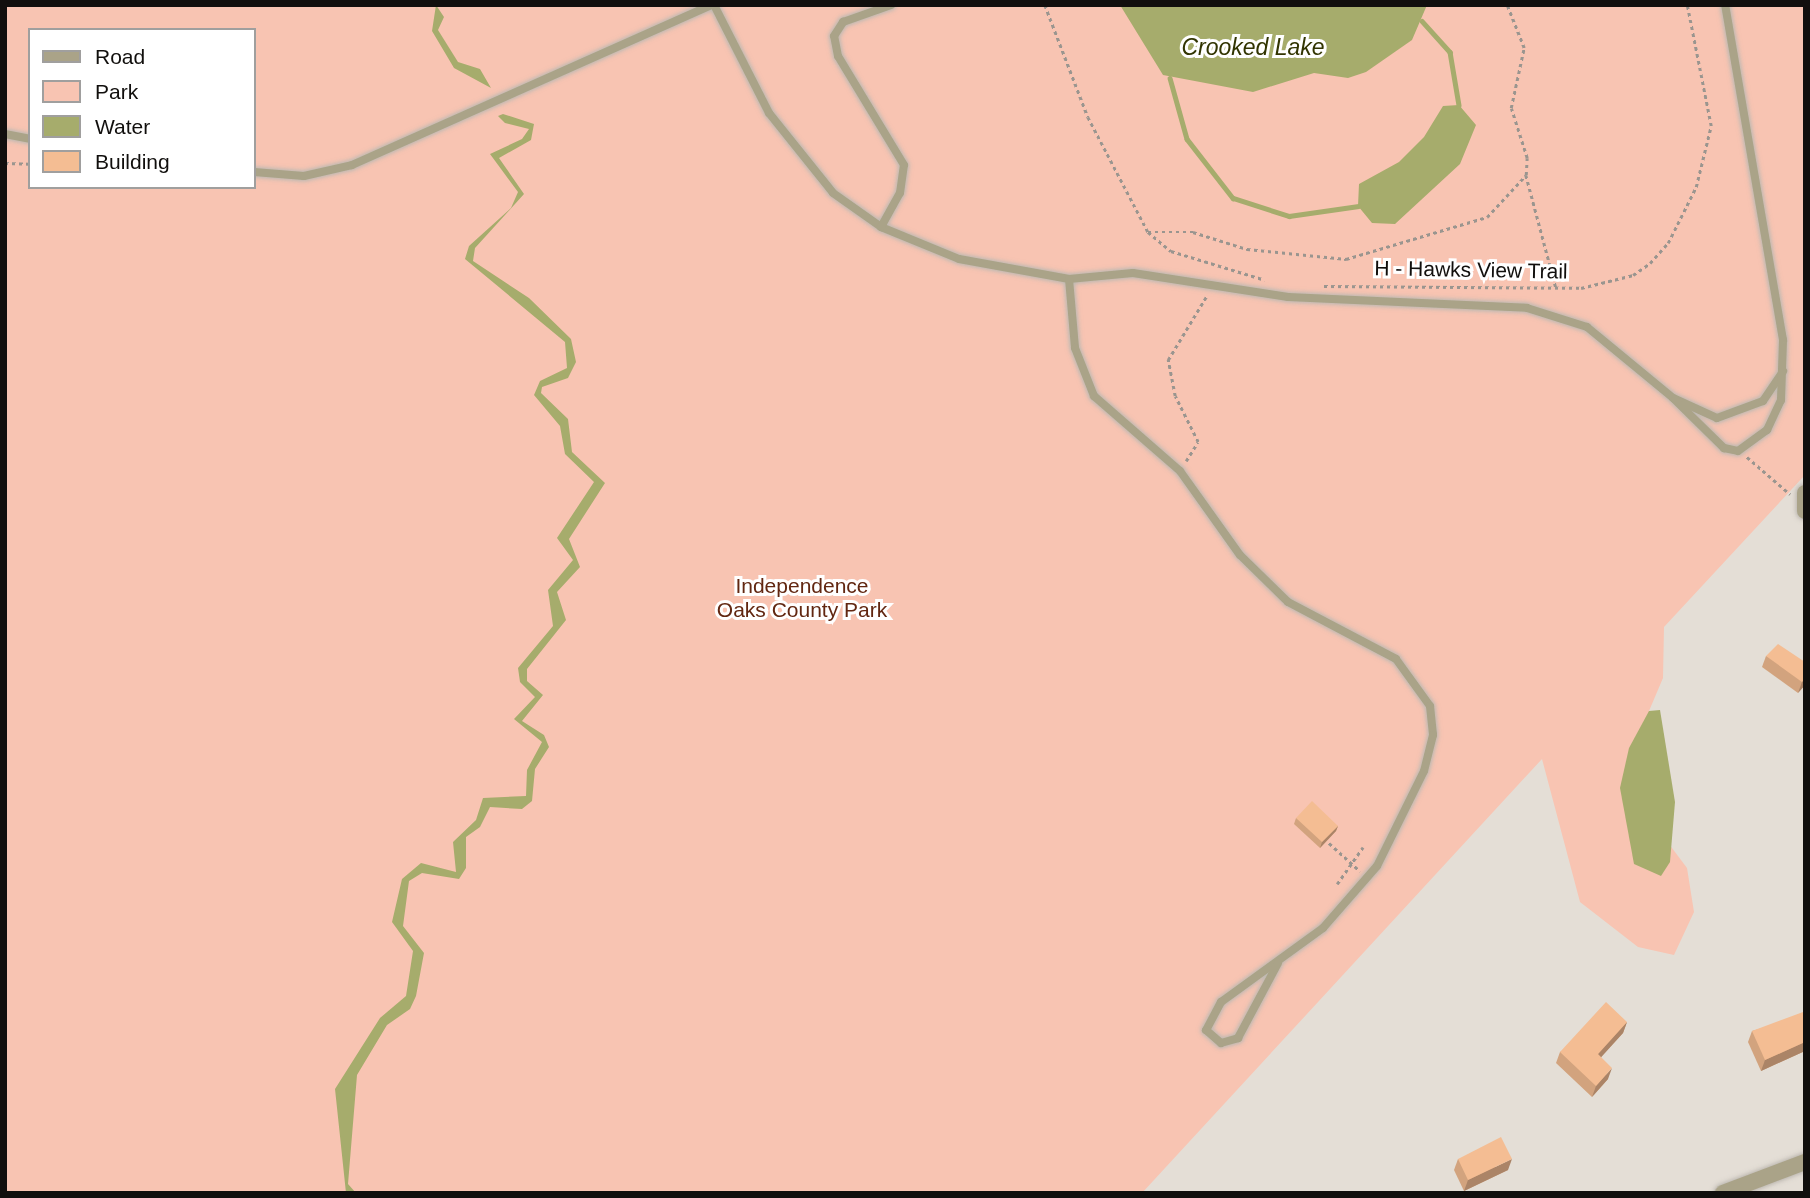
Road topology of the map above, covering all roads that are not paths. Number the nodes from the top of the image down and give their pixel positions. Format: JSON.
{"nodes":[{"id":1,"x":713,"y":5,"type":"edge"},
{"id":2,"x":891,"y":5,"type":"edge"},
{"id":3,"x":1725,"y":5,"type":"edge"},
{"id":4,"x":5,"y":134,"type":"edge"},
{"id":5,"x":28,"y":139,"type":"edge"},
{"id":6,"x":256,"y":172,"type":"edge"},
{"id":7,"x":881,"y":227,"type":"junction"},
{"id":8,"x":1069,"y":279,"type":"junction"},
{"id":9,"x":1783,"y":371,"type":"junction"},
{"id":10,"x":1673,"y":398,"type":"junction"},
{"id":11,"x":1278,"y":963,"type":"junction"},
{"id":12,"x":1805,"y":1161,"type":"edge"},
{"id":13,"x":1723,"y":1193,"type":"edge"}],
"edges":[{"from":1,"to":6,"type":"lane"},
{"from":1,"to":7,"type":"lane"},
{"from":2,"to":7,"type":"lane"},
{"from":3,"to":9,"type":"lane"},
{"from":4,"to":5,"type":"lane"},
{"from":7,"to":8,"type":"lane"},
{"from":8,"to":10,"type":"lane"},
{"from":8,"to":11,"type":"lane"},
{"from":9,"to":10,"type":"lane"},
{"from":9,"to":10,"type":"lane"},
{"from":11,"to":11,"type":"lane"},
{"from":12,"to":13,"type":"street"}]}
